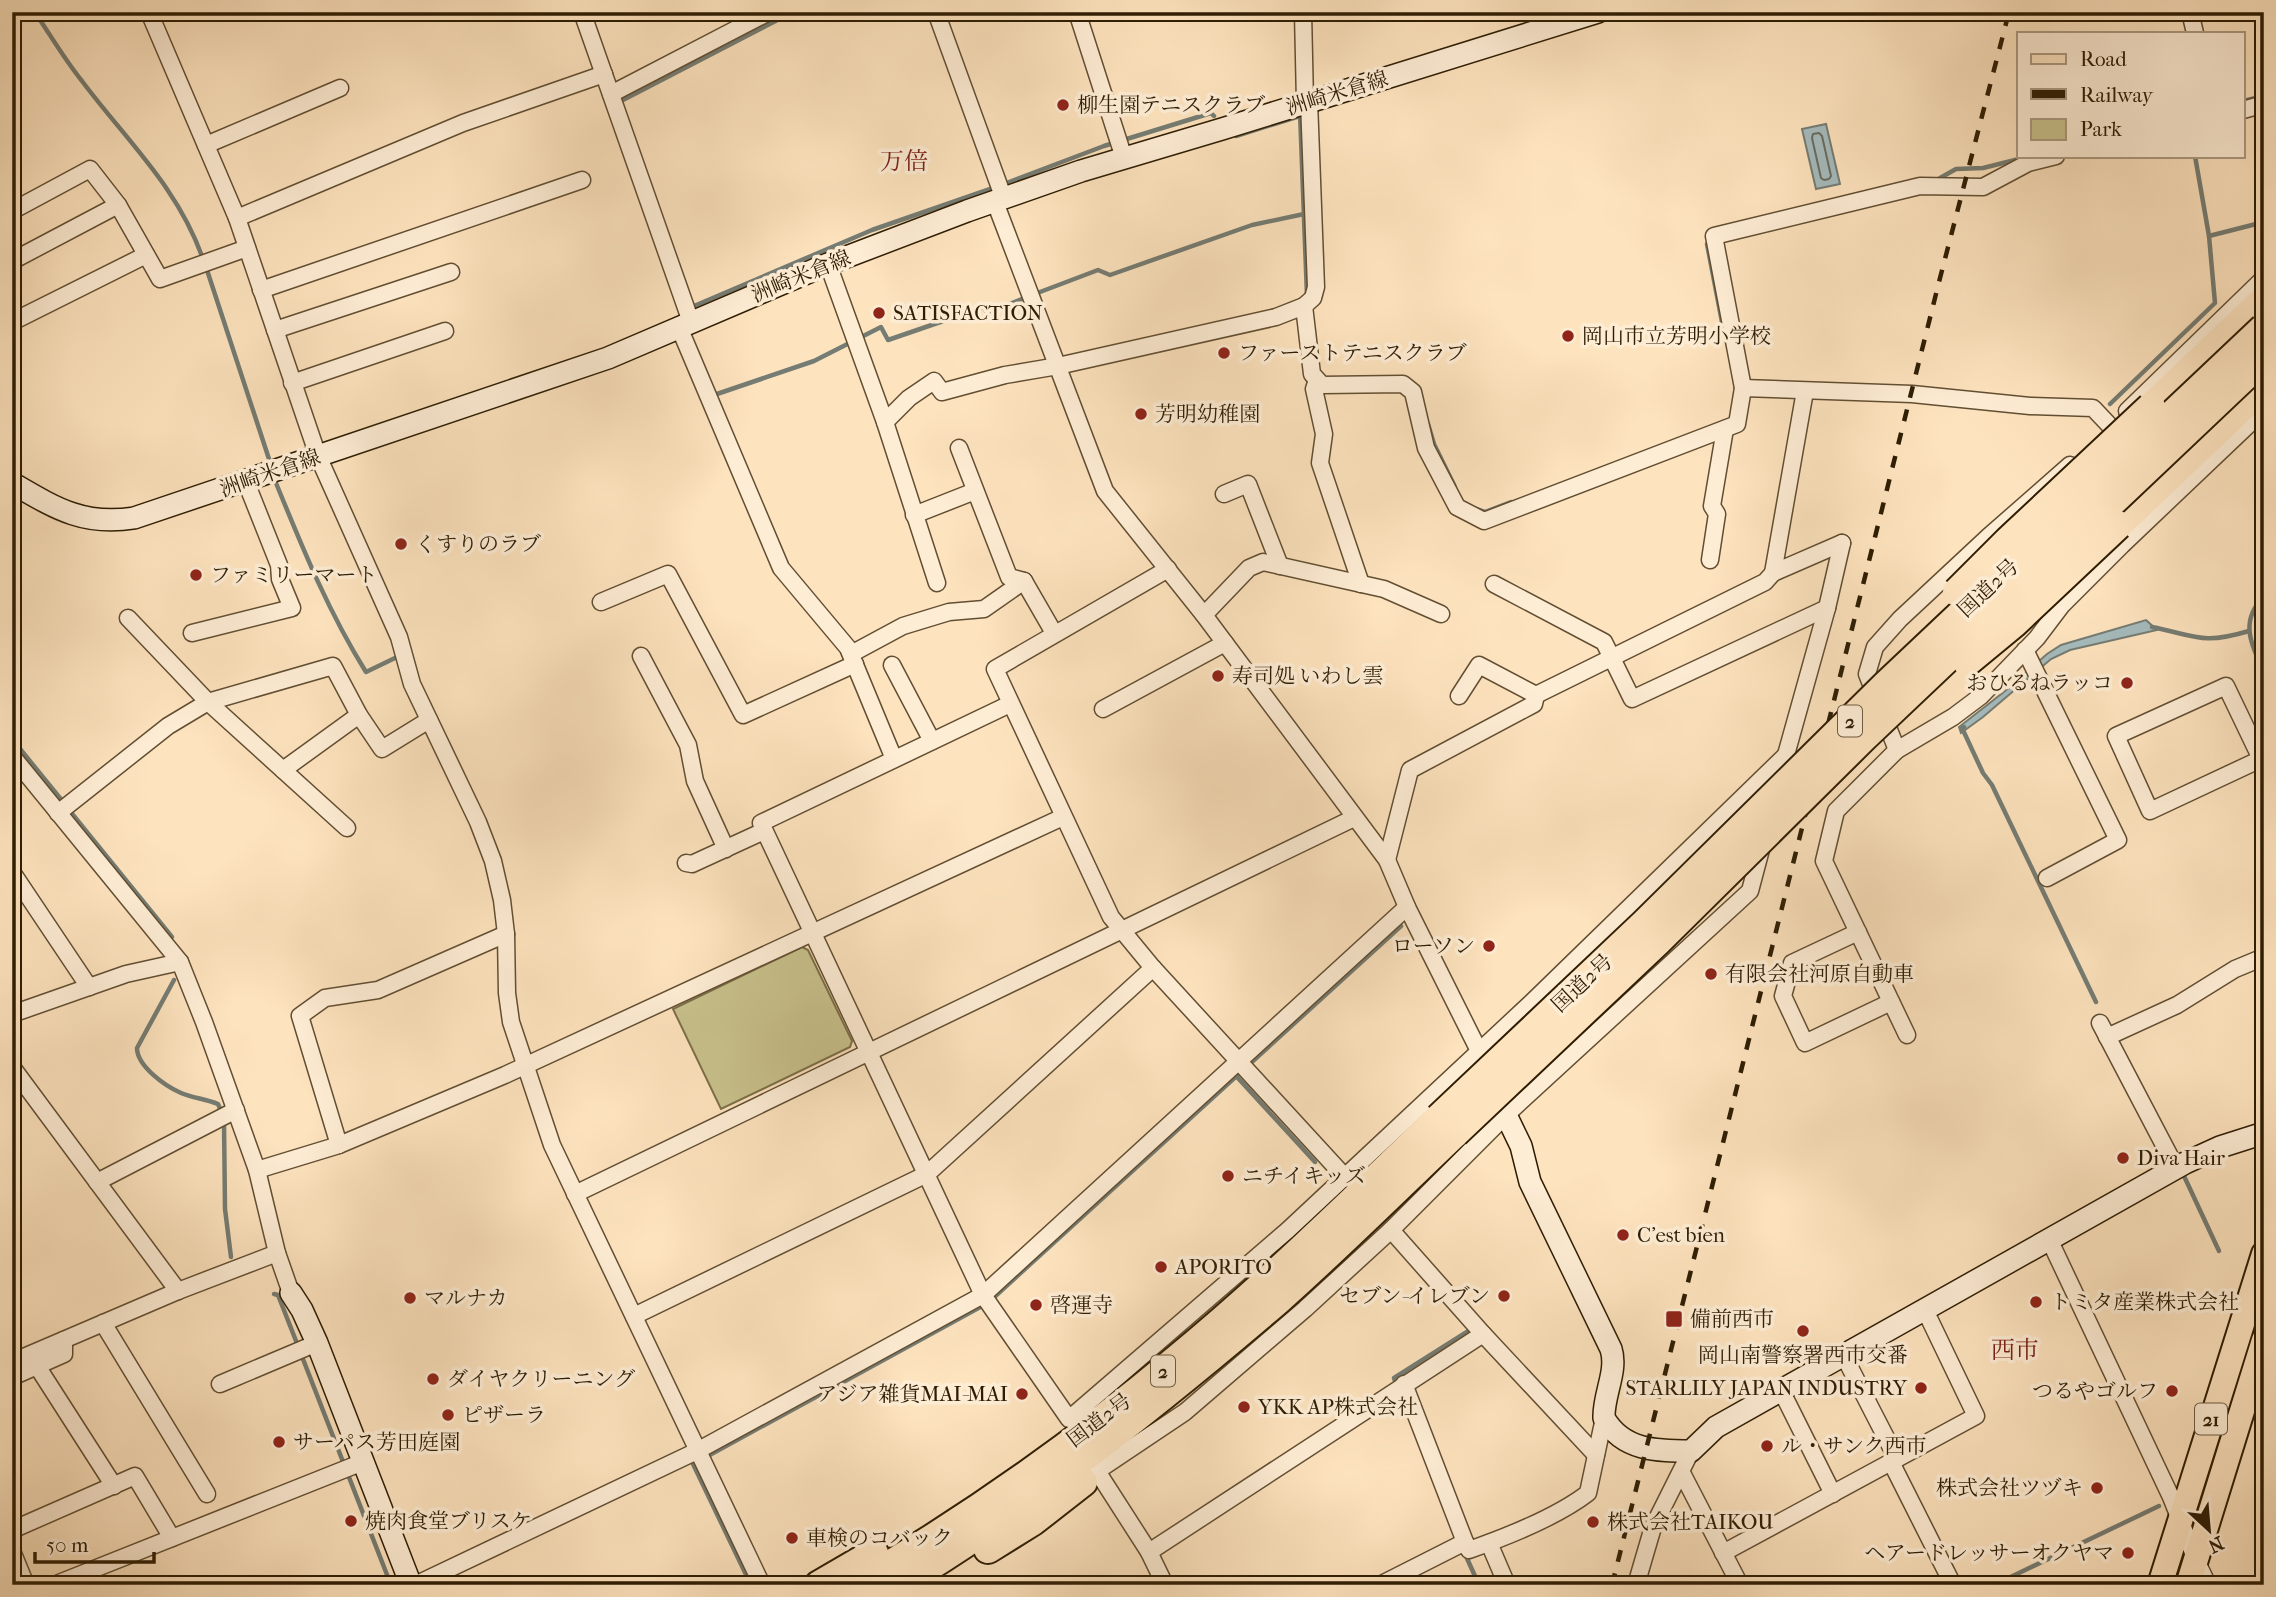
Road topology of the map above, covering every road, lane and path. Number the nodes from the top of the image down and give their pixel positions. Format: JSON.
{"nodes":[{"id":1,"x":582,"y":12,"type":"edge"},
{"id":2,"x":769,"y":12,"type":"edge"},
{"id":3,"x":936,"y":12,"type":"edge"},
{"id":4,"x":1077,"y":12,"type":"edge"},
{"id":5,"x":1303,"y":12,"type":"edge"},
{"id":6,"x":2190,"y":12,"type":"edge"},
{"id":7,"x":155,"y":14,"type":"edge"},
{"id":8,"x":1589,"y":14,"type":"edge"},
{"id":9,"x":738,"y":20,"type":"edge"},
{"id":10,"x":2195,"y":32,"type":"edge"},
{"id":11,"x":604,"y":74,"type":"junction"},
{"id":12,"x":340,"y":88,"type":"dead end"},
{"id":13,"x":611,"y":94,"type":"junction"},
{"id":14,"x":1307,"y":102,"type":"junction"},
{"id":15,"x":2264,"y":104,"type":"edge"},
{"id":16,"x":2244,"y":110,"type":"edge"},
{"id":17,"x":206,"y":145,"type":"junction"},
{"id":18,"x":1120,"y":148,"type":"junction"},
{"id":19,"x":2048,"y":158,"type":"edge"},
{"id":20,"x":582,"y":180,"type":"dead end"},
{"id":21,"x":999,"y":194,"type":"junction"},
{"id":22,"x":118,"y":205,"type":"junction"},
{"id":23,"x":12,"y":211,"type":"edge"},
{"id":24,"x":237,"y":218,"type":"junction"},
{"id":25,"x":247,"y":247,"type":"junction"},
{"id":26,"x":146,"y":255,"type":"junction"},
{"id":27,"x":12,"y":261,"type":"edge"},
{"id":28,"x":828,"y":264,"type":"junction"},
{"id":29,"x":451,"y":272,"type":"dead end"},
{"id":30,"x":2264,"y":278,"type":"edge"},
{"id":31,"x":261,"y":290,"type":"junction"},
{"id":32,"x":2264,"y":300,"type":"edge"},
{"id":33,"x":1307,"y":303,"type":"junction"},
{"id":34,"x":12,"y":322,"type":"edge"},
{"id":35,"x":685,"y":324,"type":"junction"},
{"id":36,"x":2264,"y":328,"type":"edge"},
{"id":37,"x":275,"y":330,"type":"junction"},
{"id":38,"x":445,"y":331,"type":"dead end"},
{"id":39,"x":2264,"y":358,"type":"edge"},
{"id":40,"x":1058,"y":366,"type":"junction"},
{"id":41,"x":1317,"y":380,"type":"junction"},
{"id":42,"x":292,"y":383,"type":"junction"},
{"id":43,"x":2264,"y":386,"type":"edge"},
{"id":44,"x":1743,"y":388,"type":"junction"},
{"id":45,"x":1805,"y":391,"type":"junction"},
{"id":46,"x":2264,"y":410,"type":"edge"},
{"id":47,"x":885,"y":422,"type":"junction"},
{"id":48,"x":2111,"y":427,"type":"junction"},
{"id":49,"x":1725,"y":429,"type":"junction"},
{"id":50,"x":959,"y":448,"type":"dead end"},
{"id":51,"x":317,"y":456,"type":"junction"},
{"id":52,"x":2057,"y":477,"type":"junction"},
{"id":53,"x":246,"y":482,"type":"junction"},
{"id":54,"x":12,"y":483,"type":"edge"},
{"id":55,"x":975,"y":491,"type":"junction"},
{"id":56,"x":1224,"y":494,"type":"dead end"},
{"id":57,"x":914,"y":515,"type":"junction"},
{"id":58,"x":2122,"y":545,"type":"junction"},
{"id":59,"x":1710,"y":560,"type":"dead end"},
{"id":60,"x":1280,"y":566,"type":"junction"},
{"id":61,"x":1168,"y":569,"type":"junction"},
{"id":62,"x":1773,"y":573,"type":"junction"},
{"id":63,"x":1024,"y":582,"type":"junction"},
{"id":64,"x":937,"y":583,"type":"dead end"},
{"id":65,"x":1361,"y":584,"type":"junction"},
{"id":66,"x":1494,"y":584,"type":"dead end"},
{"id":67,"x":601,"y":602,"type":"dead end"},
{"id":68,"x":1827,"y":608,"type":"junction"},
{"id":69,"x":1441,"y":614,"type":"dead end"},
{"id":70,"x":1204,"y":615,"type":"junction"},
{"id":71,"x":128,"y":618,"type":"dead end"},
{"id":72,"x":192,"y":633,"type":"dead end"},
{"id":73,"x":1054,"y":633,"type":"junction"},
{"id":74,"x":1225,"y":643,"type":"junction"},
{"id":75,"x":641,"y":656,"type":"dead end"},
{"id":76,"x":1612,"y":657,"type":"junction"},
{"id":77,"x":853,"y":659,"type":"junction"},
{"id":78,"x":2030,"y":662,"type":"junction"},
{"id":79,"x":892,"y":665,"type":"dead end"},
{"id":80,"x":1885,"y":686,"type":"junction"},
{"id":81,"x":1536,"y":695,"type":"junction"},
{"id":82,"x":1459,"y":696,"type":"dead end"},
{"id":83,"x":208,"y":702,"type":"junction"},
{"id":84,"x":1010,"y":704,"type":"junction"},
{"id":85,"x":1103,"y":709,"type":"dead end"},
{"id":86,"x":359,"y":715,"type":"junction"},
{"id":87,"x":429,"y":720,"type":"junction"},
{"id":88,"x":1863,"y":738,"type":"junction"},
{"id":89,"x":932,"y":741,"type":"junction"},
{"id":90,"x":1897,"y":750,"type":"junction"},
{"id":91,"x":1786,"y":755,"type":"junction"},
{"id":92,"x":12,"y":756,"type":"edge"},
{"id":93,"x":894,"y":759,"type":"junction"},
{"id":94,"x":2263,"y":761,"type":"edge"},
{"id":95,"x":283,"y":770,"type":"junction"},
{"id":96,"x":64,"y":809,"type":"junction"},
{"id":97,"x":1063,"y":817,"type":"junction"},
{"id":98,"x":1354,"y":818,"type":"junction"},
{"id":99,"x":347,"y":828,"type":"dead end"},
{"id":100,"x":764,"y":831,"type":"junction"},
{"id":101,"x":726,"y":849,"type":"junction"},
{"id":102,"x":1387,"y":860,"type":"junction"},
{"id":103,"x":686,"y":863,"type":"dead end"},
{"id":104,"x":12,"y":872,"type":"edge"},
{"id":105,"x":2047,"y":877,"type":"dead end"},
{"id":106,"x":1407,"y":908,"type":"junction"},
{"id":107,"x":1123,"y":931,"type":"junction"},
{"id":108,"x":1858,"y":932,"type":"junction"},
{"id":109,"x":506,"y":934,"type":"junction"},
{"id":110,"x":813,"y":934,"type":"junction"},
{"id":111,"x":2264,"y":957,"type":"edge"},
{"id":112,"x":180,"y":962,"type":"junction"},
{"id":113,"x":1153,"y":968,"type":"junction"},
{"id":114,"x":89,"y":986,"type":"junction"},
{"id":115,"x":1891,"y":1002,"type":"junction"},
{"id":116,"x":12,"y":1014,"type":"edge"},
{"id":117,"x":1906,"y":1035,"type":"dead end"},
{"id":118,"x":869,"y":1050,"type":"junction"},
{"id":119,"x":1480,"y":1051,"type":"junction"},
{"id":120,"x":526,"y":1066,"type":"junction"},
{"id":121,"x":1242,"y":1067,"type":"junction"},
{"id":122,"x":12,"y":1068,"type":"edge"},
{"id":123,"x":228,"y":1115,"type":"junction"},
{"id":124,"x":1507,"y":1115,"type":"junction"},
{"id":125,"x":1448,"y":1126,"type":"junction"},
{"id":126,"x":2264,"y":1133,"type":"edge"},
{"id":127,"x":2230,"y":1143,"type":"junction"},
{"id":128,"x":339,"y":1145,"type":"junction"},
{"id":129,"x":2264,"y":1151,"type":"edge"},
{"id":130,"x":2176,"y":1168,"type":"junction"},
{"id":131,"x":257,"y":1170,"type":"junction"},
{"id":132,"x":927,"y":1174,"type":"junction"},
{"id":133,"x":1344,"y":1176,"type":"junction"},
{"id":134,"x":97,"y":1182,"type":"junction"},
{"id":135,"x":575,"y":1194,"type":"junction"},
{"id":136,"x":1359,"y":1225,"type":"junction"},
{"id":137,"x":1391,"y":1230,"type":"junction"},
{"id":138,"x":2049,"y":1239,"type":"junction"},
{"id":139,"x":277,"y":1253,"type":"junction"},
{"id":140,"x":2264,"y":1254,"type":"edge"},
{"id":141,"x":178,"y":1291,"type":"junction"},
{"id":142,"x":291,"y":1293,"type":"joint"},
{"id":143,"x":986,"y":1299,"type":"junction"},
{"id":144,"x":1925,"y":1310,"type":"junction"},
{"id":145,"x":634,"y":1316,"type":"junction"},
{"id":146,"x":103,"y":1323,"type":"junction"},
{"id":147,"x":1483,"y":1334,"type":"junction"},
{"id":148,"x":64,"y":1340,"type":"junction"},
{"id":149,"x":2264,"y":1340,"type":"edge"},
{"id":150,"x":306,"y":1348,"type":"junction"},
{"id":151,"x":1844,"y":1356,"type":"junction"},
{"id":152,"x":1177,"y":1360,"type":"junction"},
{"id":153,"x":12,"y":1362,"type":"edge"},
{"id":154,"x":37,"y":1366,"type":"junction"},
{"id":155,"x":12,"y":1377,"type":"edge"},
{"id":156,"x":220,"y":1384,"type":"dead end"},
{"id":157,"x":1400,"y":1387,"type":"junction"},
{"id":158,"x":1782,"y":1392,"type":"junction"},
{"id":159,"x":1604,"y":1418,"type":"junction"},
{"id":160,"x":1069,"y":1419,"type":"junction"},
{"id":161,"x":1691,"y":1451,"type":"junction"},
{"id":162,"x":1596,"y":1455,"type":"junction"},
{"id":163,"x":700,"y":1458,"type":"junction"},
{"id":164,"x":1894,"y":1461,"type":"junction"},
{"id":165,"x":351,"y":1467,"type":"junction"},
{"id":166,"x":1097,"y":1471,"type":"junction"},
{"id":167,"x":1682,"y":1473,"type":"junction"},
{"id":168,"x":114,"y":1486,"type":"junction"},
{"id":169,"x":207,"y":1494,"type":"dead end"},
{"id":170,"x":1833,"y":1494,"type":"junction"},
{"id":171,"x":2179,"y":1520,"type":"junction"},
{"id":172,"x":12,"y":1530,"type":"edge"},
{"id":173,"x":173,"y":1538,"type":"junction"},
{"id":174,"x":1489,"y":1543,"type":"junction"},
{"id":175,"x":1462,"y":1544,"type":"junction"},
{"id":176,"x":12,"y":1551,"type":"edge"},
{"id":177,"x":1149,"y":1552,"type":"junction"},
{"id":178,"x":1723,"y":1553,"type":"junction"},
{"id":179,"x":2196,"y":1560,"type":"junction"},
{"id":180,"x":26,"y":1585,"type":"edge"},
{"id":181,"x":54,"y":1585,"type":"edge"},
{"id":182,"x":413,"y":1585,"type":"edge"},
{"id":183,"x":762,"y":1585,"type":"edge"},
{"id":184,"x":819,"y":1585,"type":"edge"},
{"id":185,"x":856,"y":1585,"type":"edge"},
{"id":186,"x":898,"y":1585,"type":"edge"},
{"id":187,"x":932,"y":1585,"type":"edge"},
{"id":188,"x":1165,"y":1585,"type":"edge"},
{"id":189,"x":1380,"y":1585,"type":"edge"},
{"id":190,"x":1507,"y":1585,"type":"edge"},
{"id":191,"x":1636,"y":1585,"type":"edge"},
{"id":192,"x":1740,"y":1585,"type":"edge"},
{"id":193,"x":1953,"y":1585,"type":"edge"},
{"id":194,"x":2160,"y":1585,"type":"edge"},
{"id":195,"x":2189,"y":1585,"type":"edge"},
{"id":196,"x":2208,"y":1585,"type":"edge"}],
"edges":[{"from":1,"to":11,"type":"street"},
{"from":2,"to":9,"type":"street"},
{"from":3,"to":21,"type":"street"},
{"from":4,"to":18,"type":"street"},
{"from":5,"to":14,"type":"street"},
{"from":6,"to":10,"type":"street"},
{"from":7,"to":17,"type":"street"},
{"from":8,"to":14,"type":"main road","name":"洲崎米倉線"},
{"from":9,"to":13,"type":"street"},
{"from":11,"to":13,"type":"street"},
{"from":11,"to":24,"type":"street"},
{"from":12,"to":17,"type":"street"},
{"from":13,"to":35,"type":"street"},
{"from":14,"to":18,"type":"main road","name":"洲崎米倉線"},
{"from":14,"to":33,"type":"street"},
{"from":15,"to":16,"type":"street"},
{"from":17,"to":24,"type":"street"},
{"from":18,"to":21,"type":"main road","name":"洲崎米倉線"},
{"from":19,"to":44,"type":"street"},
{"from":20,"to":31,"type":"street"},
{"from":21,"to":28,"type":"main road","name":"洲崎米倉線"},
{"from":21,"to":40,"type":"street"},
{"from":22,"to":23,"type":"street"},
{"from":22,"to":26,"type":"street"},
{"from":22,"to":27,"type":"street"},
{"from":24,"to":25,"type":"street"},
{"from":25,"to":26,"type":"street"},
{"from":25,"to":31,"type":"street"},
{"from":26,"to":34,"type":"street"},
{"from":28,"to":35,"type":"main road","name":"洲崎米倉線"},
{"from":28,"to":47,"type":"street"},
{"from":29,"to":37,"type":"street"},
{"from":30,"to":48,"type":"street"},
{"from":31,"to":37,"type":"street"},
{"from":32,"to":80,"type":"highway","bridge":true},
{"from":33,"to":40,"type":"street"},
{"from":33,"to":41,"type":"street"},
{"from":35,"to":51,"type":"main road","name":"洲崎米倉線"},
{"from":35,"to":77,"type":"street"},
{"from":36,"to":80,"type":"highway","name":"国道2号","number":"2","bridge":true},
{"from":37,"to":42,"type":"street"},
{"from":38,"to":42,"type":"street"},
{"from":39,"to":88,"type":"highway","name":"国道2号","number":"2","bridge":true},
{"from":40,"to":47,"type":"street"},
{"from":40,"to":61,"type":"street"},
{"from":41,"to":49,"type":"street"},
{"from":41,"to":65,"type":"street"},
{"from":42,"to":51,"type":"street"},
{"from":43,"to":88,"type":"highway","bridge":true},
{"from":44,"to":45,"type":"street"},
{"from":44,"to":49,"type":"street"},
{"from":45,"to":48,"type":"street"},
{"from":45,"to":62,"type":"street"},
{"from":46,"to":58,"type":"street"},
{"from":47,"to":57,"type":"street"},
{"from":48,"to":52,"type":"street"},
{"from":49,"to":59,"type":"street"},
{"from":50,"to":55,"type":"street"},
{"from":51,"to":53,"type":"main road","name":"洲崎米倉線"},
{"from":51,"to":87,"type":"street"},
{"from":52,"to":58,"type":"street"},
{"from":52,"to":90,"type":"street"},
{"from":53,"to":54,"type":"main road","name":"洲崎米倉線"},
{"from":53,"to":72,"type":"street"},
{"from":55,"to":57,"type":"street"},
{"from":55,"to":63,"type":"street"},
{"from":56,"to":60,"type":"street"},
{"from":57,"to":64,"type":"street"},
{"from":58,"to":78,"type":"street"},
{"from":60,"to":65,"type":"street"},
{"from":60,"to":70,"type":"street"},
{"from":61,"to":70,"type":"street"},
{"from":61,"to":73,"type":"street"},
{"from":62,"to":68,"type":"street"},
{"from":62,"to":76,"type":"street"},
{"from":63,"to":73,"type":"street"},
{"from":63,"to":77,"type":"street"},
{"from":65,"to":69,"type":"street"},
{"from":66,"to":76,"type":"street"},
{"from":67,"to":77,"type":"street"},
{"from":68,"to":76,"type":"street"},
{"from":68,"to":91,"type":"street"},
{"from":70,"to":74,"type":"street"},
{"from":71,"to":83,"type":"street"},
{"from":73,"to":84,"type":"street"},
{"from":74,"to":85,"type":"street"},
{"from":74,"to":98,"type":"street"},
{"from":75,"to":101,"type":"street"},
{"from":76,"to":81,"type":"street"},
{"from":77,"to":93,"type":"street"},
{"from":78,"to":90,"type":"street"},
{"from":78,"to":105,"type":"street"},
{"from":79,"to":89,"type":"street"},
{"from":80,"to":125,"type":"highway","name":"国道2号","number":"2","bridge":true},
{"from":81,"to":82,"type":"street"},
{"from":81,"to":102,"type":"street"},
{"from":83,"to":86,"type":"street"},
{"from":83,"to":95,"type":"street"},
{"from":83,"to":96,"type":"street"},
{"from":84,"to":89,"type":"street"},
{"from":84,"to":97,"type":"street"},
{"from":86,"to":87,"type":"street"},
{"from":86,"to":95,"type":"street"},
{"from":87,"to":109,"type":"street"},
{"from":88,"to":125,"type":"highway","name":"国道2号","number":"2","bridge":true},
{"from":89,"to":93,"type":"street"},
{"from":90,"to":108,"type":"street"},
{"from":91,"to":119,"type":"street"},
{"from":91,"to":124,"type":"street"},
{"from":92,"to":96,"type":"street"},
{"from":93,"to":100,"type":"street"},
{"from":94,"to":94,"type":"street"},
{"from":95,"to":99,"type":"street"},
{"from":96,"to":112,"type":"street"},
{"from":97,"to":107,"type":"street"},
{"from":97,"to":110,"type":"street"},
{"from":98,"to":102,"type":"street"},
{"from":98,"to":107,"type":"street"},
{"from":100,"to":101,"type":"street"},
{"from":100,"to":110,"type":"street"},
{"from":101,"to":103,"type":"street"},
{"from":102,"to":106,"type":"street"},
{"from":104,"to":114,"type":"street"},
{"from":106,"to":119,"type":"street"},
{"from":106,"to":121,"type":"street"},
{"from":107,"to":113,"type":"street"},
{"from":107,"to":118,"type":"street"},
{"from":108,"to":115,"type":"street"},
{"from":108,"to":115,"type":"street"},
{"from":109,"to":120,"type":"street"},
{"from":109,"to":128,"type":"street"},
{"from":110,"to":118,"type":"street"},
{"from":110,"to":120,"type":"street"},
{"from":111,"to":130,"type":"street"},
{"from":112,"to":114,"type":"street"},
{"from":112,"to":123,"type":"street"},
{"from":113,"to":121,"type":"street"},
{"from":113,"to":132,"type":"street"},
{"from":114,"to":116,"type":"street"},
{"from":115,"to":117,"type":"street"},
{"from":118,"to":132,"type":"street"},
{"from":118,"to":135,"type":"street"},
{"from":119,"to":124,"type":"street"},
{"from":119,"to":133,"type":"street"},
{"from":120,"to":128,"type":"street"},
{"from":120,"to":135,"type":"street"},
{"from":121,"to":133,"type":"street"},
{"from":121,"to":143,"type":"street"},
{"from":122,"to":134,"type":"street"},
{"from":123,"to":131,"type":"street"},
{"from":123,"to":134,"type":"street"},
{"from":124,"to":137,"type":"street"},
{"from":124,"to":159,"type":"main road"},
{"from":125,"to":136,"type":"highway","name":"国道2号","number":"2"},
{"from":125,"to":152,"type":"highway","name":"国道2号","number":"2"},
{"from":126,"to":127,"type":"main road"},
{"from":127,"to":129,"type":"main road"},
{"from":127,"to":130,"type":"main road"},
{"from":128,"to":131,"type":"street"},
{"from":130,"to":138,"type":"main road"},
{"from":131,"to":139,"type":"street"},
{"from":132,"to":143,"type":"street"},
{"from":132,"to":145,"type":"street"},
{"from":133,"to":160,"type":"street"},
{"from":134,"to":141,"type":"street"},
{"from":135,"to":145,"type":"street"},
{"from":136,"to":166,"type":"highway"},
{"from":136,"to":186,"type":"highway","name":"国道2号","number":"2"},
{"from":137,"to":147,"type":"street"},
{"from":137,"to":166,"type":"street"},
{"from":138,"to":144,"type":"main road"},
{"from":138,"to":171,"type":"street"},
{"from":139,"to":141,"type":"street"},
{"from":139,"to":142,"type":"street"},
{"from":140,"to":171,"type":"main road","number":"21"},
{"from":141,"to":146,"type":"street"},
{"from":142,"to":150,"type":"main road"},
{"from":143,"to":160,"type":"street"},
{"from":143,"to":163,"type":"street"},
{"from":144,"to":151,"type":"main road"},
{"from":144,"to":164,"type":"street"},
{"from":145,"to":163,"type":"street"},
{"from":146,"to":148,"type":"street"},
{"from":146,"to":169,"type":"street"},
{"from":147,"to":157,"type":"street"},
{"from":147,"to":162,"type":"street"},
{"from":148,"to":153,"type":"street"},
{"from":148,"to":154,"type":"street"},
{"from":149,"to":179,"type":"main road","number":"21"},
{"from":150,"to":156,"type":"street"},
{"from":150,"to":165,"type":"main road"},
{"from":151,"to":158,"type":"main road"},
{"from":151,"to":164,"type":"street"},
{"from":152,"to":160,"type":"highway"},
{"from":152,"to":185,"type":"highway","name":"国道2号","number":"2"},
{"from":154,"to":155,"type":"street"},
{"from":154,"to":168,"type":"street"},
{"from":157,"to":175,"type":"street"},
{"from":157,"to":177,"type":"street"},
{"from":158,"to":161,"type":"main road"},
{"from":158,"to":170,"type":"street"},
{"from":159,"to":161,"type":"main road"},
{"from":159,"to":162,"type":"street"},
{"from":160,"to":184,"type":"highway"},
{"from":161,"to":167,"type":"street"},
{"from":162,"to":174,"type":"street"},
{"from":163,"to":182,"type":"street"},
{"from":163,"to":183,"type":"street"},
{"from":164,"to":170,"type":"street"},
{"from":164,"to":193,"type":"street"},
{"from":165,"to":173,"type":"street"},
{"from":165,"to":182,"type":"main road"},
{"from":166,"to":177,"type":"street"},
{"from":166,"to":187,"type":"highway"},
{"from":167,"to":178,"type":"street"},
{"from":167,"to":191,"type":"street"},
{"from":168,"to":172,"type":"street"},
{"from":168,"to":173,"type":"street"},
{"from":170,"to":178,"type":"street"},
{"from":171,"to":179,"type":"street"},
{"from":171,"to":194,"type":"main road","number":"21"},
{"from":173,"to":181,"type":"street"},
{"from":174,"to":175,"type":"street"},
{"from":174,"to":190,"type":"street"},
{"from":175,"to":189,"type":"street"},
{"from":176,"to":180,"type":"street"},
{"from":177,"to":188,"type":"street"},
{"from":178,"to":192,"type":"street"},
{"from":179,"to":195,"type":"main road","number":"21"},
{"from":179,"to":196,"type":"street"}]}
